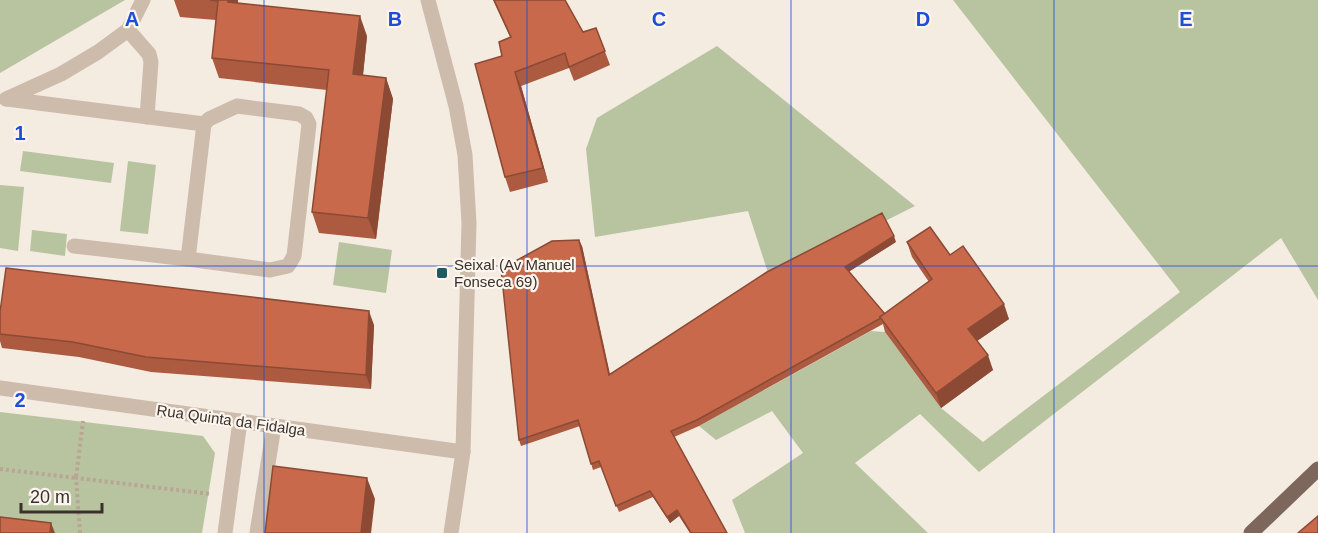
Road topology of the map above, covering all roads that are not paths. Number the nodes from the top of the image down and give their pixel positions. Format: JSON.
{"nodes":[{"id":1,"x":143,"y":0,"type":"edge"},
{"id":2,"x":428,"y":0,"type":"edge"},
{"id":3,"x":128,"y":30,"type":"junction"},
{"id":4,"x":3,"y":101,"type":"edge"},
{"id":5,"x":147,"y":117,"type":"junction"},
{"id":6,"x":204,"y":124,"type":"junction"},
{"id":7,"x":74,"y":246,"type":"dead end"},
{"id":8,"x":188,"y":259,"type":"junction"},
{"id":9,"x":0,"y":388,"type":"edge"},
{"id":10,"x":240,"y":421,"type":"junction"},
{"id":11,"x":274,"y":426,"type":"junction"},
{"id":12,"x":463,"y":452,"type":"junction"},
{"id":13,"x":1318,"y":469,"type":"edge"},
{"id":14,"x":225,"y":533,"type":"edge"},
{"id":15,"x":257,"y":533,"type":"edge"},
{"id":16,"x":451,"y":533,"type":"edge"},
{"id":17,"x":1251,"y":533,"type":"edge"}],
"edges":[{"from":1,"to":3,"type":"street"},
{"from":2,"to":12,"type":"street"},
{"from":3,"to":4,"type":"street"},
{"from":3,"to":5,"type":"street"},
{"from":4,"to":5,"type":"street"},
{"from":5,"to":6,"type":"street"},
{"from":6,"to":8,"type":"street"},
{"from":6,"to":8,"type":"street"},
{"from":7,"to":8,"type":"street"},
{"from":9,"to":10,"type":"street","name":"Rua Quinta da Fidalga"},
{"from":10,"to":11,"type":"street","name":"Rua Quinta da Fidalga"},
{"from":10,"to":14,"type":"street"},
{"from":11,"to":12,"type":"street","name":"Rua Quinta da Fidalga"},
{"from":11,"to":15,"type":"street"},
{"from":12,"to":16,"type":"street"},
{"from":13,"to":17,"type":"main road"}]}
